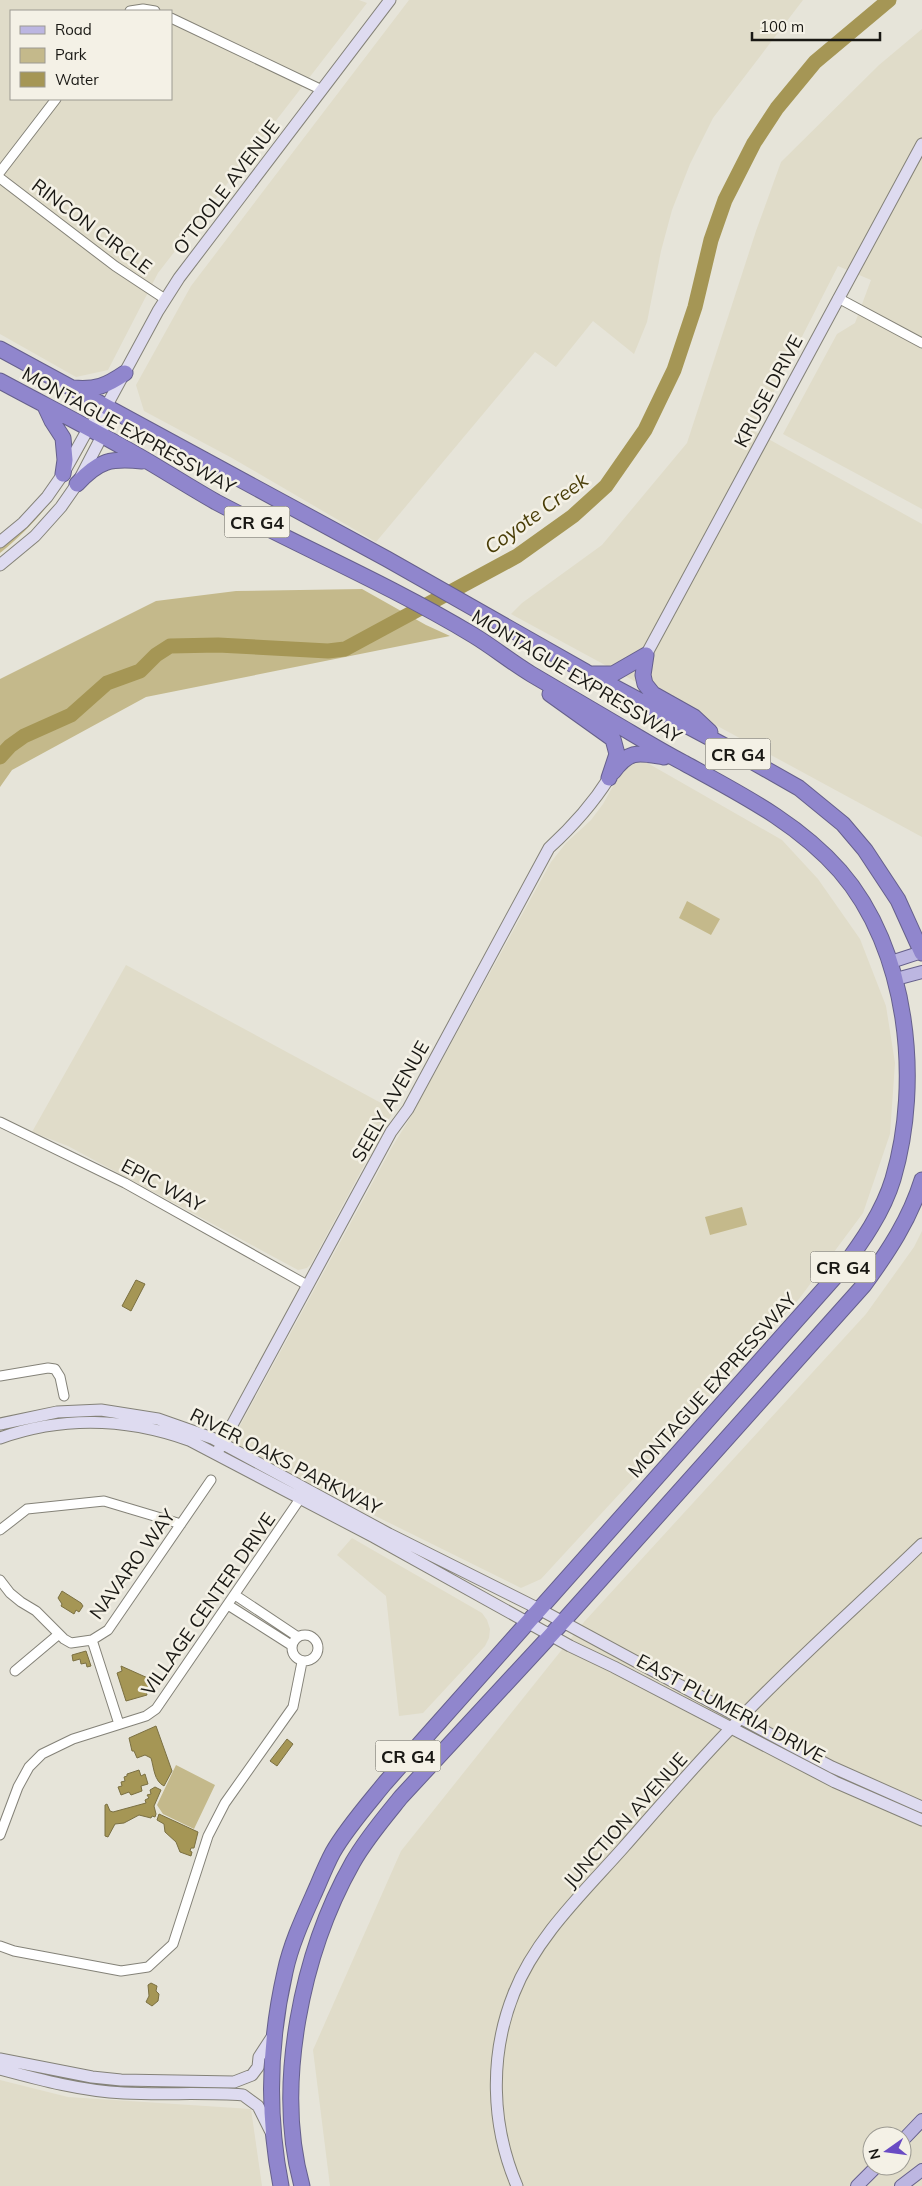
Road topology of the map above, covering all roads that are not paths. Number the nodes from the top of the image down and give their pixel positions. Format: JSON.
{"nodes":[{"id":1,"x":390,"y":0,"type":"edge"},
{"id":2,"x":136,"y":10,"type":"edge"},
{"id":3,"x":149,"y":10,"type":"edge"},
{"id":4,"x":172,"y":18,"type":"edge"},
{"id":5,"x":322,"y":90,"type":"junction"},
{"id":6,"x":55,"y":100,"type":"edge"},
{"id":7,"x":922,"y":144,"type":"edge"},
{"id":8,"x":0,"y":172,"type":"edge"},
{"id":9,"x":0,"y":178,"type":"edge"},
{"id":10,"x":838,"y":298,"type":"junction"},
{"id":11,"x":165,"y":299,"type":"junction"},
{"id":12,"x":922,"y":343,"type":"edge"},
{"id":13,"x":0,"y":349,"type":"edge"},
{"id":14,"x":124,"y":373,"type":"junction"},
{"id":15,"x":0,"y":382,"type":"edge"},
{"id":16,"x":69,"y":387,"type":"junction"},
{"id":17,"x":45,"y":406,"type":"junction"},
{"id":18,"x":106,"y":407,"type":"junction"},
{"id":19,"x":88,"y":429,"type":"junction"},
{"id":20,"x":102,"y":436,"type":"junction"},
{"id":21,"x":149,"y":462,"type":"junction"},
{"id":22,"x":63,"y":474,"type":"junction"},
{"id":23,"x":77,"y":484,"type":"junction"},
{"id":24,"x":0,"y":542,"type":"edge"},
{"id":25,"x":0,"y":565,"type":"edge"},
{"id":26,"x":646,"y":655,"type":"junction"},
{"id":27,"x":586,"y":672,"type":"junction"},
{"id":28,"x":530,"y":673,"type":"junction"},
{"id":29,"x":725,"y":746,"type":"junction"},
{"id":30,"x":677,"y":760,"type":"junction"},
{"id":31,"x":609,"y":778,"type":"junction"},
{"id":32,"x":908,"y":921,"type":"junction"},
{"id":33,"x":922,"y":934,"type":"edge"},
{"id":34,"x":922,"y":952,"type":"edge"},
{"id":35,"x":891,"y":962,"type":"junction"},
{"id":36,"x":922,"y":972,"type":"edge"},
{"id":37,"x":896,"y":979,"type":"junction"},
{"id":38,"x":0,"y":1122,"type":"edge"},
{"id":39,"x":922,"y":1180,"type":"edge"},
{"id":40,"x":307,"y":1285,"type":"junction"},
{"id":41,"x":0,"y":1376,"type":"edge"},
{"id":42,"x":64,"y":1396,"type":"dead end"},
{"id":43,"x":0,"y":1424,"type":"edge"},
{"id":44,"x":0,"y":1438,"type":"edge"},
{"id":45,"x":219,"y":1449,"type":"junction"},
{"id":46,"x":211,"y":1480,"type":"dead end"},
{"id":47,"x":304,"y":1494,"type":"junction"},
{"id":48,"x":181,"y":1524,"type":"junction"},
{"id":49,"x":0,"y":1530,"type":"edge"},
{"id":50,"x":374,"y":1537,"type":"junction"},
{"id":51,"x":922,"y":1544,"type":"edge"},
{"id":52,"x":436,"y":1558,"type":"junction"},
{"id":53,"x":0,"y":1580,"type":"edge"},
{"id":54,"x":235,"y":1595,"type":"junction"},
{"id":55,"x":228,"y":1605,"type":"junction"},
{"id":56,"x":539,"y":1609,"type":"junction"},
{"id":57,"x":527,"y":1621,"type":"junction"},
{"id":58,"x":561,"y":1622,"type":"junction"},
{"id":59,"x":59,"y":1634,"type":"junction"},
{"id":60,"x":550,"y":1635,"type":"junction"},
{"id":61,"x":298,"y":1637,"type":"junction"},
{"id":62,"x":92,"y":1640,"type":"junction"},
{"id":63,"x":291,"y":1645,"type":"junction"},
{"id":64,"x":302,"y":1662,"type":"junction"},
{"id":65,"x":15,"y":1671,"type":"dead end"},
{"id":66,"x":739,"y":1719,"type":"junction"},
{"id":67,"x":119,"y":1724,"type":"junction"},
{"id":68,"x":730,"y":1728,"type":"junction"},
{"id":69,"x":873,"y":1785,"type":"junction"},
{"id":70,"x":868,"y":1796,"type":"junction"},
{"id":71,"x":922,"y":1807,"type":"edge"},
{"id":72,"x":922,"y":1820,"type":"edge"},
{"id":73,"x":0,"y":1835,"type":"edge"},
{"id":74,"x":0,"y":1946,"type":"edge"},
{"id":75,"x":275,"y":2033,"type":"junction"},
{"id":76,"x":0,"y":2059,"type":"edge"},
{"id":77,"x":0,"y":2070,"type":"edge"},
{"id":78,"x":922,"y":2120,"type":"edge"},
{"id":79,"x":912,"y":2130,"type":"edge"},
{"id":80,"x":273,"y":2134,"type":"junction"},
{"id":81,"x":922,"y":2170,"type":"edge"},
{"id":82,"x":867,"y":2176,"type":"edge"},
{"id":83,"x":281,"y":2186,"type":"edge"},
{"id":84,"x":302,"y":2186,"type":"edge"},
{"id":85,"x":517,"y":2186,"type":"edge"},
{"id":86,"x":857,"y":2186,"type":"edge"},
{"id":87,"x":901,"y":2186,"type":"edge"}],
"edges":[{"from":1,"to":5,"type":"street","name":"O’TOOLE AVENUE"},
{"from":2,"to":3,"type":"street"},
{"from":4,"to":5,"type":"street"},
{"from":5,"to":11,"type":"street","name":"O’TOOLE AVENUE"},
{"from":6,"to":8,"type":"street"},
{"from":7,"to":10,"type":"street","name":"KRUSE DRIVE"},
{"from":9,"to":11,"type":"street","name":"RINCON CIRCLE"},
{"from":10,"to":12,"type":"street"},
{"from":10,"to":26,"type":"street","name":"KRUSE DRIVE"},
{"from":11,"to":14,"type":"street","name":"O’TOOLE AVENUE"},
{"from":13,"to":16,"type":"highway","name":"MONTAGUE EXPRESSWAY","number":"CR G4"},
{"from":14,"to":16,"type":"highway"},
{"from":14,"to":18,"type":"street","name":"O’TOOLE AVENUE"},
{"from":15,"to":17,"type":"highway","name":"MONTAGUE EXPRESSWAY","number":"CR G4"},
{"from":16,"to":18,"type":"highway","name":"MONTAGUE EXPRESSWAY","number":"CR G4"},
{"from":17,"to":19,"type":"highway","name":"MONTAGUE EXPRESSWAY","number":"CR G4"},
{"from":17,"to":22,"type":"highway"},
{"from":18,"to":19,"type":"street"},
{"from":18,"to":20,"type":"street"},
{"from":18,"to":27,"type":"highway","name":"MONTAGUE EXPRESSWAY","number":"CR G4"},
{"from":19,"to":20,"type":"highway","name":"MONTAGUE EXPRESSWAY","number":"CR G4"},
{"from":19,"to":22,"type":"street"},
{"from":20,"to":21,"type":"highway","name":"MONTAGUE EXPRESSWAY","number":"CR G4"},
{"from":20,"to":23,"type":"street"},
{"from":21,"to":23,"type":"highway"},
{"from":21,"to":28,"type":"highway","name":"MONTAGUE EXPRESSWAY","number":"CR G4"},
{"from":22,"to":24,"type":"street"},
{"from":23,"to":25,"type":"street"},
{"from":26,"to":27,"type":"highway"},
{"from":26,"to":29,"type":"highway"},
{"from":27,"to":29,"type":"highway","name":"MONTAGUE EXPRESSWAY","number":"CR G4"},
{"from":28,"to":30,"type":"highway","name":"MONTAGUE EXPRESSWAY","number":"CR G4"},
{"from":28,"to":31,"type":"highway"},
{"from":29,"to":32,"type":"highway","name":"MONTAGUE EXPRESSWAY","number":"CR G4"},
{"from":30,"to":31,"type":"highway"},
{"from":30,"to":35,"type":"highway","name":"MONTAGUE EXPRESSWAY","number":"CR G4"},
{"from":31,"to":40,"type":"street","name":"SEELY AVENUE"},
{"from":32,"to":33,"type":"main road"},
{"from":32,"to":34,"type":"highway","name":"MONTAGUE EXPRESSWAY","number":"CR G4"},
{"from":34,"to":35,"type":"main road"},
{"from":35,"to":37,"type":"highway","name":"MONTAGUE EXPRESSWAY","number":"CR G4"},
{"from":36,"to":37,"type":"main road"},
{"from":37,"to":56,"type":"highway","name":"MONTAGUE EXPRESSWAY","number":"CR G4"},
{"from":38,"to":40,"type":"street","name":"EPIC WAY"},
{"from":39,"to":58,"type":"highway","number":"CR G4"},
{"from":40,"to":45,"type":"street","name":"SEELY AVENUE"},
{"from":41,"to":42,"type":"street"},
{"from":43,"to":45,"type":"street","name":"RIVER OAKS PARKWAY"},
{"from":44,"to":45,"type":"street","name":"RIVER OAKS PARKWAY"},
{"from":45,"to":47,"type":"street","name":"RIVER OAKS PARKWAY"},
{"from":46,"to":48,"type":"street","name":"NAVARO WAY"},
{"from":47,"to":50,"type":"street","name":"RIVER OAKS PARKWAY"},
{"from":47,"to":52,"type":"street","name":"RIVER OAKS PARKWAY"},
{"from":47,"to":54,"type":"street","name":"VILLAGE CENTER DRIVE"},
{"from":48,"to":49,"type":"street"},
{"from":48,"to":62,"type":"street","name":"NAVARO WAY"},
{"from":50,"to":52,"type":"street"},
{"from":50,"to":57,"type":"street","name":"RIVER OAKS PARKWAY"},
{"from":51,"to":66,"type":"street","name":"JUNCTION AVENUE"},
{"from":52,"to":56,"type":"street","name":"RIVER OAKS PARKWAY"},
{"from":53,"to":59,"type":"street","name":"NAVARO WAY"},
{"from":54,"to":55,"type":"street","name":"VILLAGE CENTER DRIVE"},
{"from":54,"to":61,"type":"street"},
{"from":55,"to":63,"type":"street"},
{"from":55,"to":67,"type":"street","name":"VILLAGE CENTER DRIVE"},
{"from":56,"to":57,"type":"highway","name":"MONTAGUE EXPRESSWAY","number":"CR G4"},
{"from":56,"to":58,"type":"street","name":"EAST PLUMERIA DRIVE"},
{"from":57,"to":60,"type":"street","name":"EAST PLUMERIA DRIVE"},
{"from":57,"to":75,"type":"highway","name":"MONTAGUE EXPRESSWAY","number":"CR G4"},
{"from":58,"to":60,"type":"highway","number":"CR G4"},
{"from":58,"to":66,"type":"street","name":"EAST PLUMERIA DRIVE"},
{"from":59,"to":62,"type":"street","name":"NAVARO WAY"},
{"from":59,"to":65,"type":"street"},
{"from":60,"to":68,"type":"street","name":"EAST PLUMERIA DRIVE"},
{"from":60,"to":84,"type":"highway","number":"CR G4"},
{"from":61,"to":63,"type":"street"},
{"from":61,"to":64,"type":"street"},
{"from":62,"to":67,"type":"street"},
{"from":63,"to":64,"type":"street"},
{"from":64,"to":74,"type":"street"},
{"from":66,"to":68,"type":"street","name":"JUNCTION AVENUE"},
{"from":66,"to":69,"type":"street","name":"EAST PLUMERIA DRIVE"},
{"from":67,"to":73,"type":"street","name":"VILLAGE CENTER DRIVE"},
{"from":68,"to":70,"type":"street","name":"EAST PLUMERIA DRIVE"},
{"from":68,"to":85,"type":"street","name":"JUNCTION AVENUE"},
{"from":69,"to":70,"type":"street"},
{"from":69,"to":71,"type":"street","name":"EAST PLUMERIA DRIVE"},
{"from":70,"to":72,"type":"street","name":"EAST PLUMERIA DRIVE"},
{"from":75,"to":76,"type":"street"},
{"from":75,"to":80,"type":"highway","name":"MONTAGUE EXPRESSWAY","number":"CR G4"},
{"from":77,"to":80,"type":"street"},
{"from":78,"to":79,"type":"main road"},
{"from":80,"to":83,"type":"highway","name":"MONTAGUE EXPRESSWAY","number":"CR G4"},
{"from":81,"to":87,"type":"main road"},
{"from":82,"to":86,"type":"main road"}]}
